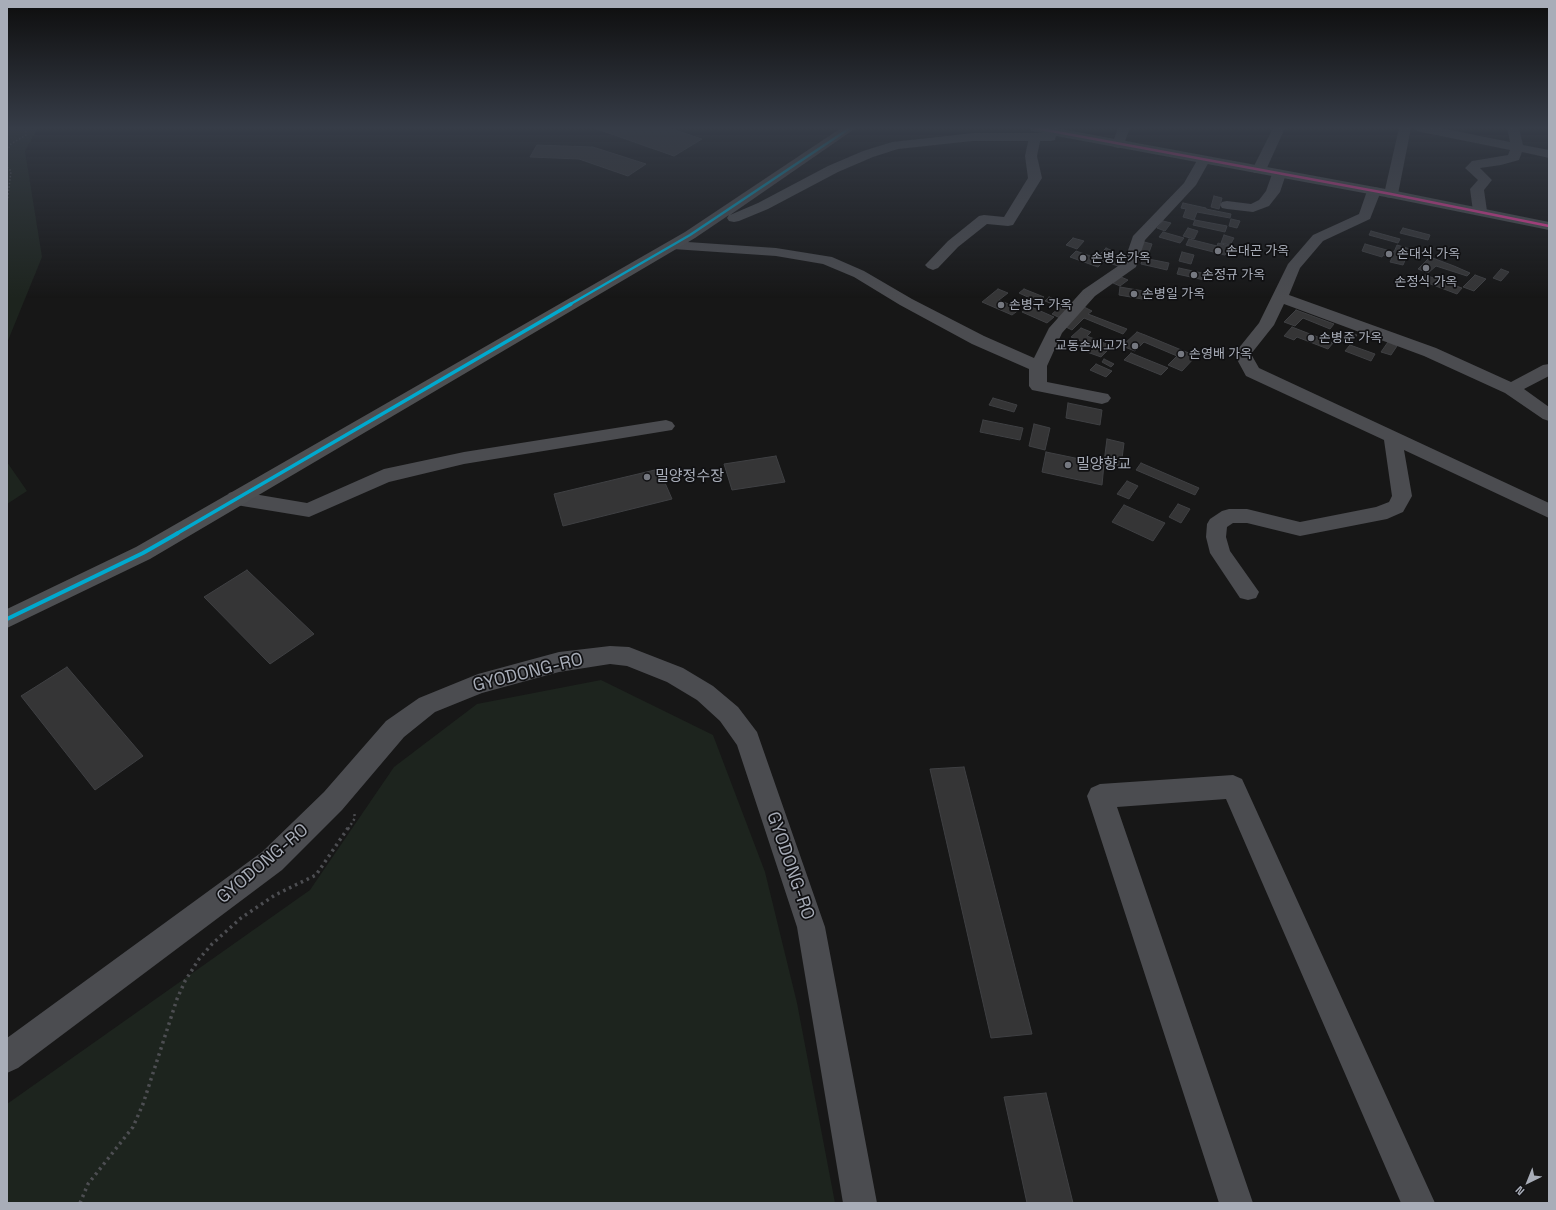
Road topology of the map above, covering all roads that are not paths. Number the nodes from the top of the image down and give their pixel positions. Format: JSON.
{"nodes":[{"id":1,"x":766,"y":184,"type":"edge"},
{"id":2,"x":804,"y":184,"type":"edge"},
{"id":3,"x":1032,"y":184,"type":"edge"},
{"id":4,"x":1189,"y":184,"type":"edge"},
{"id":5,"x":1276,"y":184,"type":"edge"},
{"id":6,"x":1337,"y":184,"type":"edge"},
{"id":7,"x":1393,"y":184,"type":"edge"},
{"id":8,"x":1481,"y":184,"type":"edge"},
{"id":9,"x":1374,"y":191,"type":"junction"},
{"id":10,"x":1391,"y":194,"type":"junction"},
{"id":11,"x":1227,"y":205,"type":"dead end"},
{"id":12,"x":1480,"y":211,"type":"junction"},
{"id":13,"x":1549,"y":226,"type":"edge"},
{"id":14,"x":690,"y":235,"type":"junction"},
{"id":15,"x":673,"y":245,"type":"junction"},
{"id":16,"x":933,"y":265,"type":"dead end"},
{"id":17,"x":1280,"y":297,"type":"junction"},
{"id":18,"x":1038,"y":366,"type":"junction"},
{"id":19,"x":1549,"y":369,"type":"edge"},
{"id":20,"x":1511,"y":389,"type":"junction"},
{"id":21,"x":1102,"y":398,"type":"dead end"},
{"id":22,"x":1549,"y":416,"type":"edge"},
{"id":23,"x":666,"y":426,"type":"dead end"},
{"id":24,"x":1394,"y":437,"type":"junction"},
{"id":25,"x":236,"y":498,"type":"junction"},
{"id":26,"x":1549,"y":511,"type":"edge"},
{"id":27,"x":1248,"y":592,"type":"dead end"},
{"id":28,"x":7,"y":619,"type":"edge"},
{"id":29,"x":7,"y":1057,"type":"edge"},
{"id":30,"x":860,"y":1203,"type":"edge"},
{"id":31,"x":1236,"y":1203,"type":"edge"},
{"id":32,"x":1418,"y":1203,"type":"edge"}],
"edges":[{"from":1,"to":14,"type":"main road"},
{"from":2,"to":14,"type":"main road"},
{"from":3,"to":16,"type":"street"},
{"from":4,"to":18,"type":"street"},
{"from":5,"to":11,"type":"street"},
{"from":6,"to":9,"type":"main road"},
{"from":7,"to":10,"type":"street"},
{"from":8,"to":12,"type":"street"},
{"from":9,"to":10,"type":"main road"},
{"from":9,"to":17,"type":"street"},
{"from":10,"to":12,"type":"main road"},
{"from":12,"to":13,"type":"main road"},
{"from":14,"to":15,"type":"main road"},
{"from":15,"to":18,"type":"street"},
{"from":15,"to":25,"type":"main road"},
{"from":17,"to":20,"type":"street"},
{"from":17,"to":24,"type":"street"},
{"from":18,"to":21,"type":"street"},
{"from":19,"to":20,"type":"street"},
{"from":20,"to":22,"type":"street"},
{"from":23,"to":25,"type":"street"},
{"from":24,"to":26,"type":"street"},
{"from":24,"to":27,"type":"street"},
{"from":25,"to":28,"type":"main road"},
{"from":29,"to":30,"type":"street","name":"GYODONG-RO"},
{"from":31,"to":32,"type":"street"}]}
